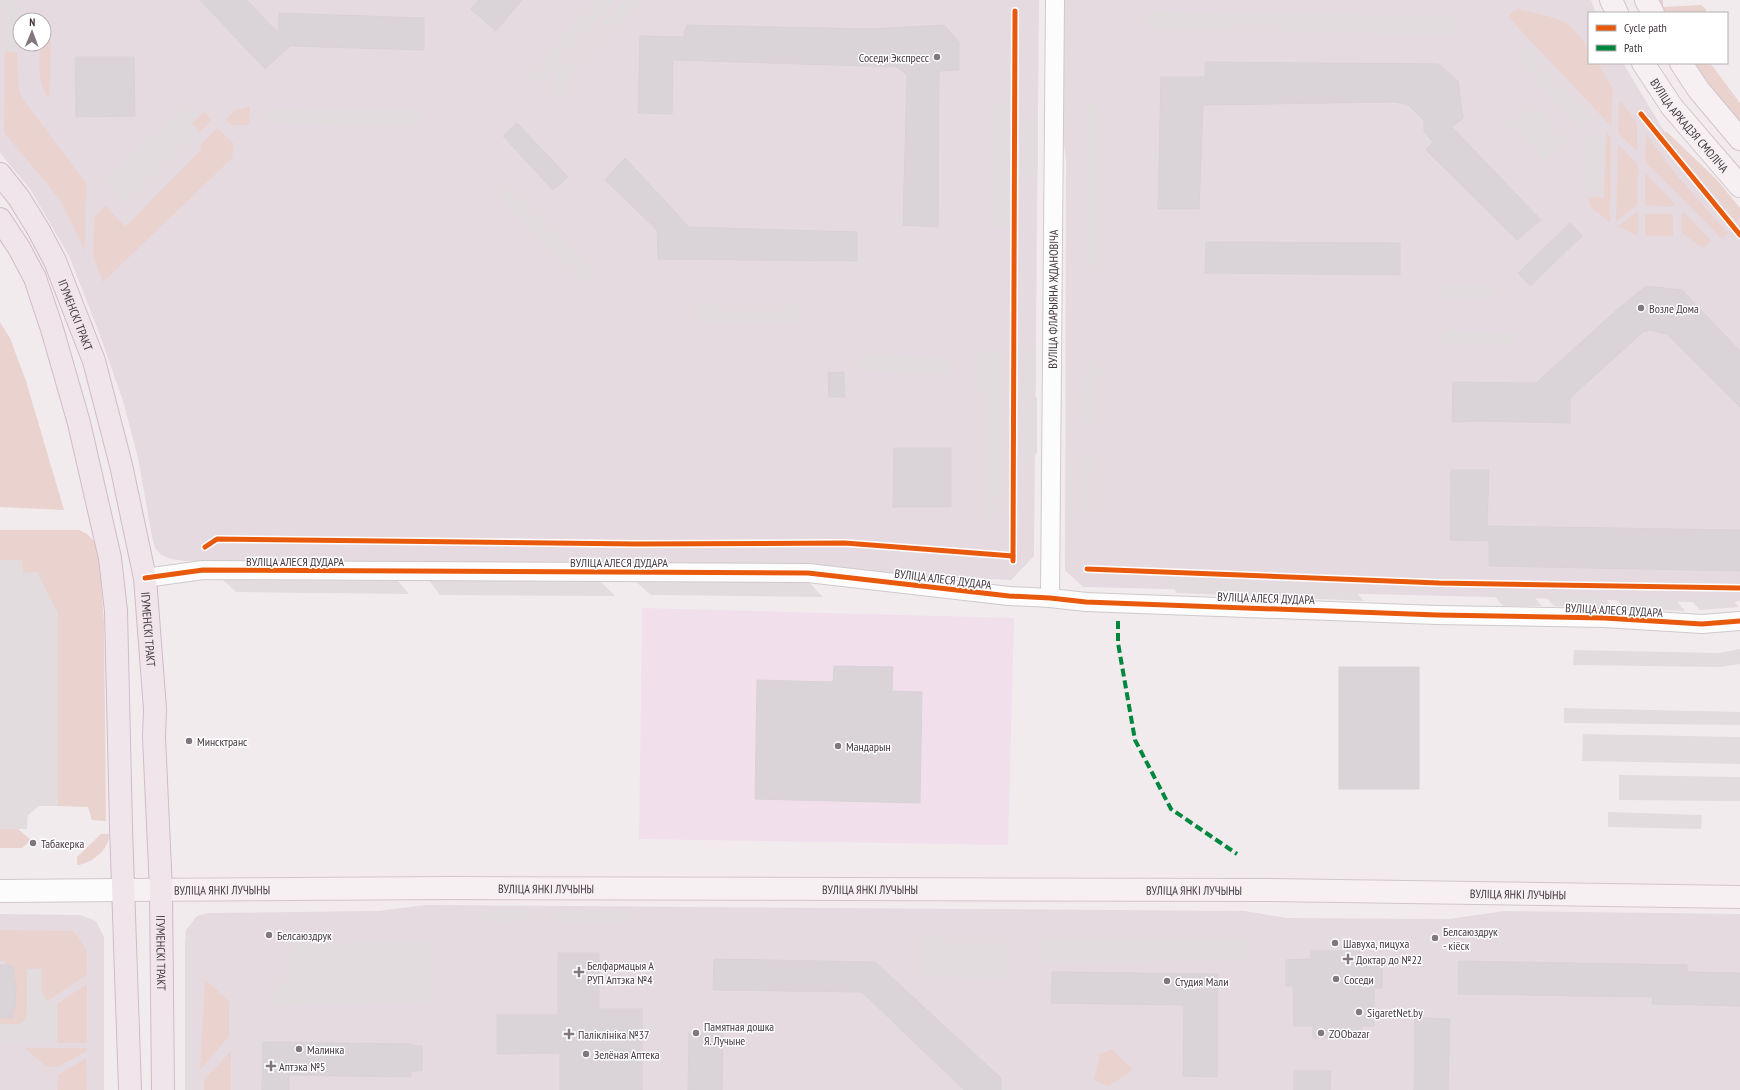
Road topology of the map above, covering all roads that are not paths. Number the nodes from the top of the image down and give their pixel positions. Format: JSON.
{"nodes":[{"id":1,"x":1055,"y":0,"type":"edge"},
{"id":2,"x":1611,"y":0,"type":"edge"},
{"id":3,"x":1646,"y":0,"type":"edge"},
{"id":4,"x":1617,"y":12,"type":"edge"},
{"id":5,"x":1652,"y":12,"type":"edge"},
{"id":6,"x":1644,"y":64,"type":"edge"},
{"id":7,"x":1682,"y":64,"type":"edge"},
{"id":8,"x":1740,"y":139,"type":"edge"},
{"id":9,"x":0,"y":174,"type":"edge"},
{"id":10,"x":1740,"y":186,"type":"edge"},
{"id":11,"x":0,"y":219,"type":"edge"},
{"id":12,"x":145,"y":578,"type":"junction"},
{"id":13,"x":1050,"y":598,"type":"junction"},
{"id":14,"x":1740,"y":621,"type":"edge"},
{"id":15,"x":124,"y":890,"type":"junction"},
{"id":16,"x":161,"y":890,"type":"junction"},
{"id":17,"x":0,"y":891,"type":"edge"},
{"id":18,"x":1740,"y":897,"type":"edge"},
{"id":19,"x":130,"y":1090,"type":"edge"},
{"id":20,"x":163,"y":1090,"type":"edge"}],
"edges":[{"from":1,"to":13,"type":"street","name":"ВУЛІЦА ФЛАРЫЯНА ЖДАНОВІЧА"},
{"from":2,"to":4,"type":"main road"},
{"from":3,"to":5,"type":"main road"},
{"from":6,"to":10,"type":"main road","name":"ВУЛІЦА АРКАДЗЯ СМОЛІЧА"},
{"from":7,"to":8,"type":"main road"},
{"from":9,"to":12,"type":"main road","name":"ІГУМЕНСКІ ТРАКТ"},
{"from":11,"to":15,"type":"main road"},
{"from":12,"to":13,"type":"street","name":"ВУЛІЦА АЛЕСЯ ДУДАРА"},
{"from":12,"to":16,"type":"main road","name":"ІГУМЕНСКІ ТРАКТ"},
{"from":13,"to":14,"type":"street","name":"ВУЛІЦА АЛЕСЯ ДУДАРА"},
{"from":15,"to":16,"type":"main road","name":"ВУЛІЦА ЯНКІ ЛУЧЫНЫ"},
{"from":15,"to":17,"type":"street","name":"ВУЛІЦА ЯНКІ ЛУЧЫНЫ"},
{"from":15,"to":19,"type":"main road"},
{"from":16,"to":18,"type":"main road","name":"ВУЛІЦА ЯНКІ ЛУЧЫНЫ"},
{"from":16,"to":20,"type":"main road","name":"ІГУМЕНСКІ ТРАКТ"}]}
